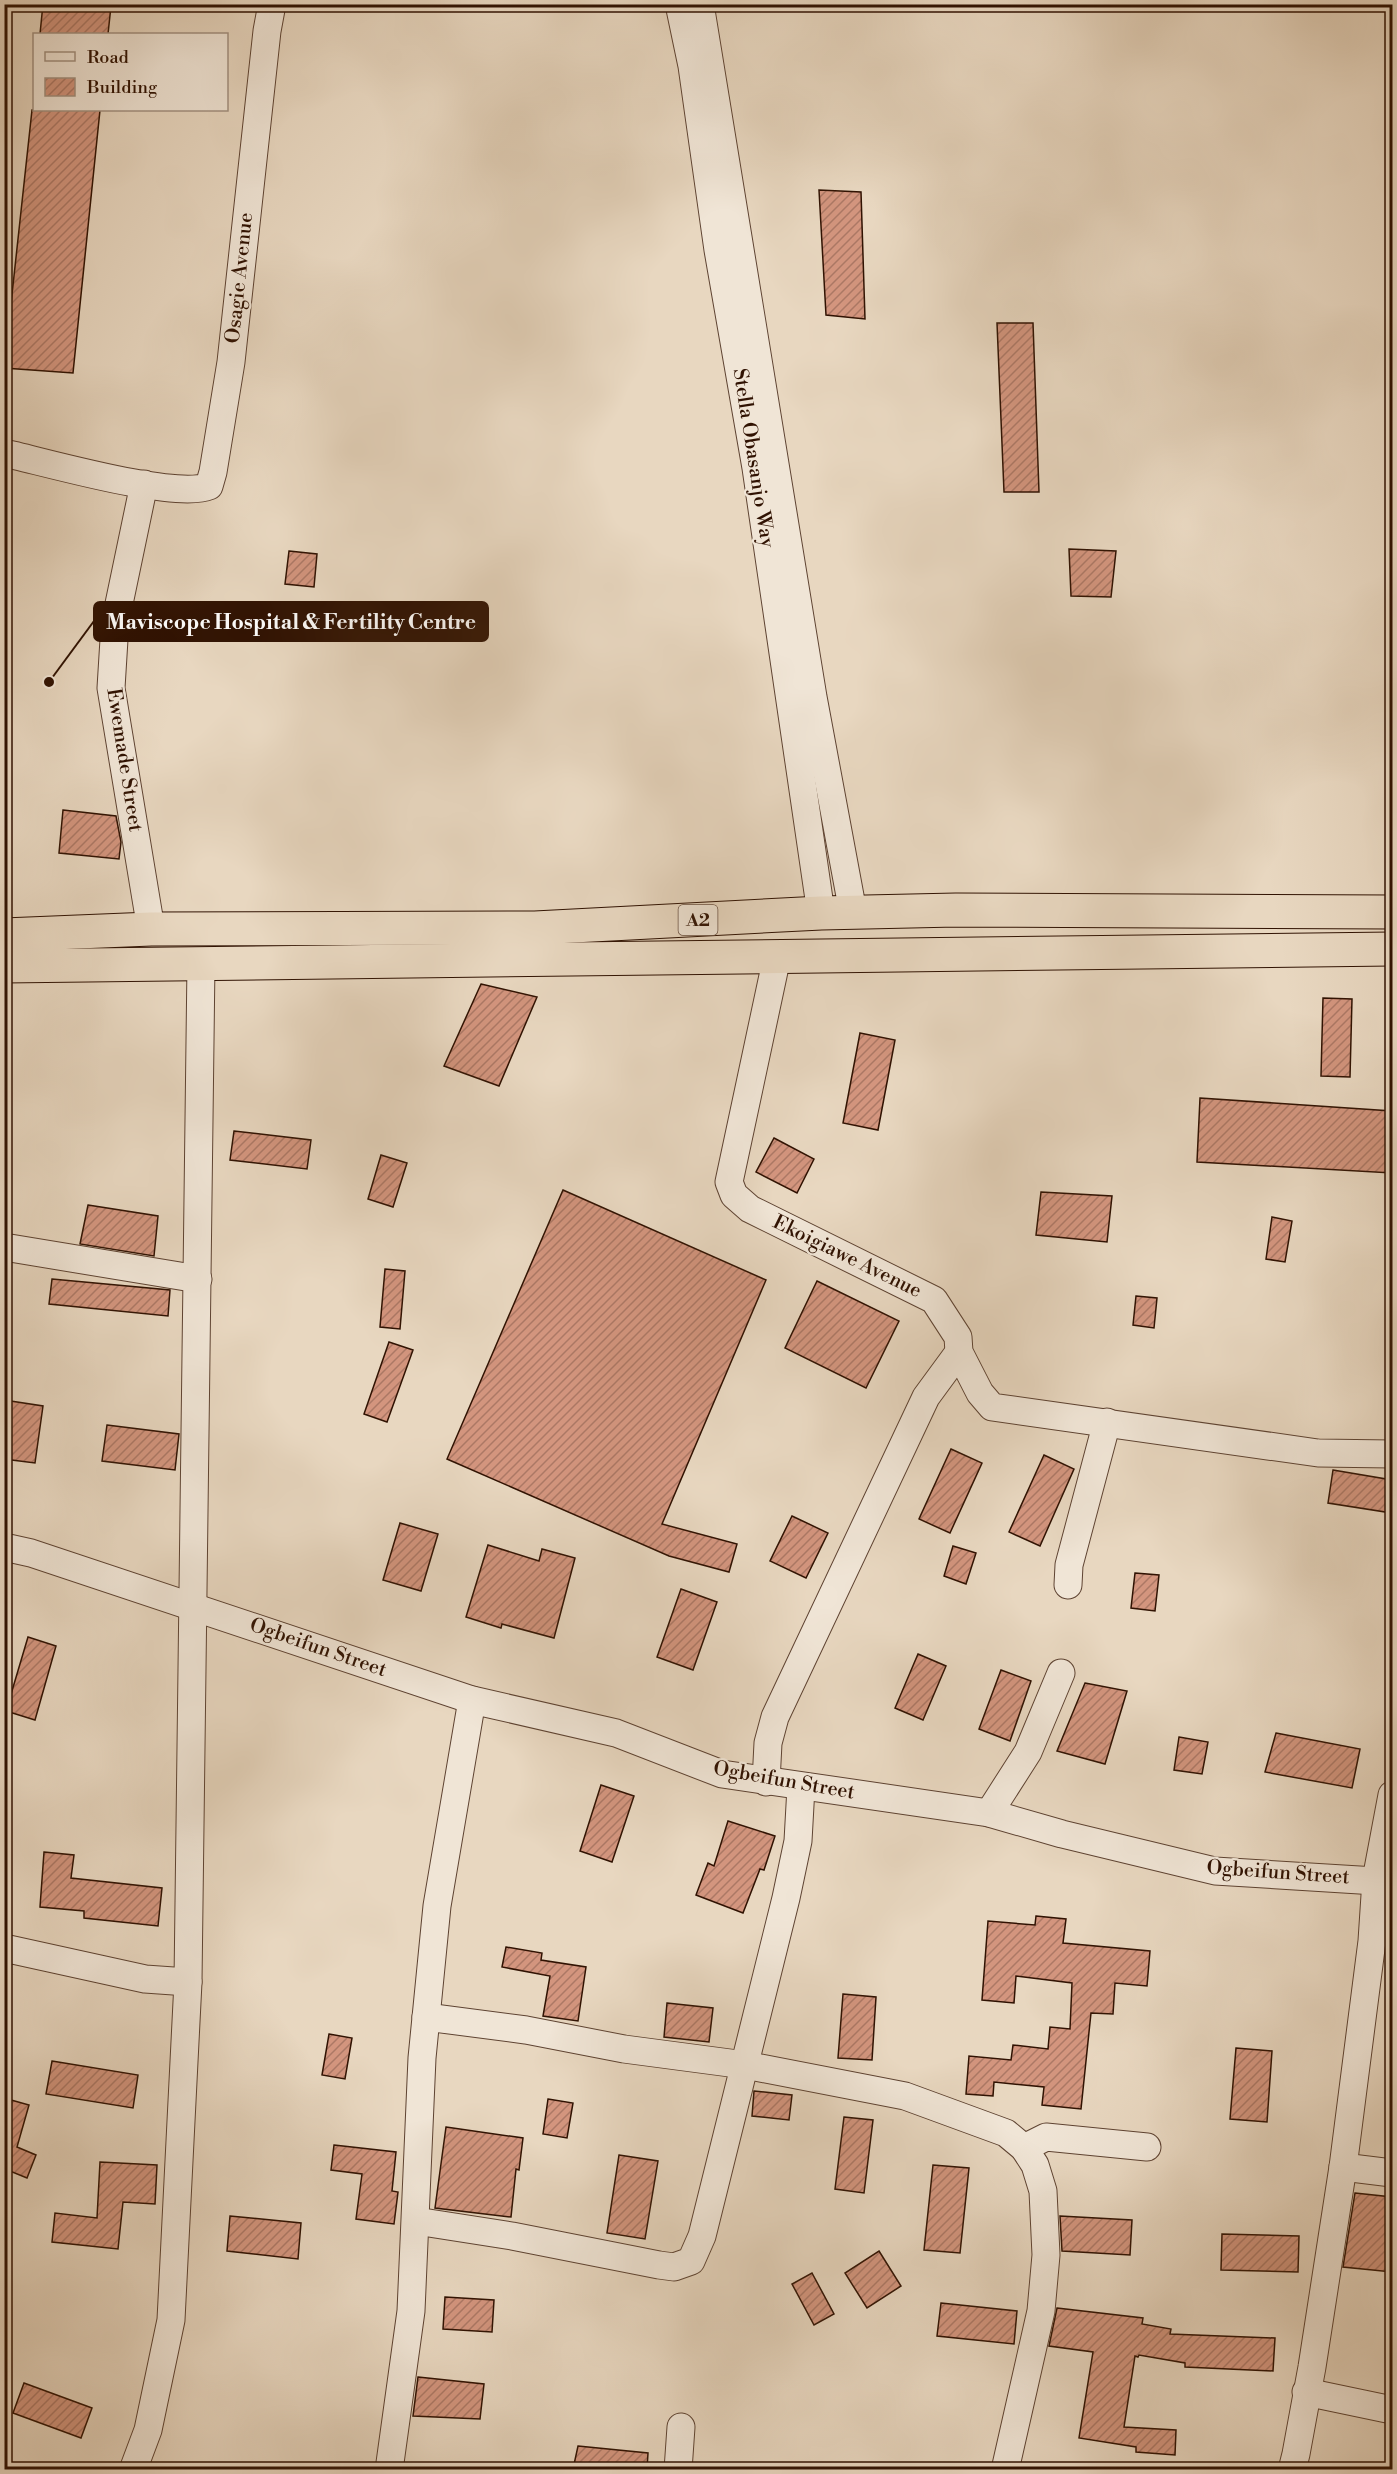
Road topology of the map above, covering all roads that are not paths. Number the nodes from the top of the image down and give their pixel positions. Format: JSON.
{"nodes":[{"id":1,"x":272,"y":4,"type":"edge"},
{"id":2,"x":679,"y":4,"type":"edge"},
{"id":3,"x":700,"y":4,"type":"edge"},
{"id":4,"x":4,"y":453,"type":"edge"},
{"id":5,"x":144,"y":484,"type":"junction"},
{"id":6,"x":1392,"y":912,"type":"edge"},
{"id":7,"x":837,"y":913,"type":"junction"},
{"id":8,"x":151,"y":929,"type":"junction"},
{"id":9,"x":4,"y":935,"type":"edge"},
{"id":10,"x":1392,"y":949,"type":"edge"},
{"id":11,"x":777,"y":957,"type":"junction"},
{"id":12,"x":201,"y":963,"type":"junction"},
{"id":13,"x":4,"y":966,"type":"edge"},
{"id":14,"x":4,"y":1247,"type":"edge"},
{"id":15,"x":198,"y":1279,"type":"junction"},
{"id":16,"x":959,"y":1353,"type":"junction"},
{"id":17,"x":1107,"y":1422,"type":"junction"},
{"id":18,"x":1392,"y":1454,"type":"edge"},
{"id":19,"x":4,"y":1547,"type":"edge"},
{"id":20,"x":1068,"y":1585,"type":"dead end"},
{"id":21,"x":193,"y":1606,"type":"junction"},
{"id":22,"x":1061,"y":1673,"type":"dead end"},
{"id":23,"x":472,"y":1700,"type":"junction"},
{"id":24,"x":766,"y":1782,"type":"junction"},
{"id":25,"x":801,"y":1787,"type":"junction"},
{"id":26,"x":1392,"y":1795,"type":"edge"},
{"id":27,"x":989,"y":1813,"type":"junction"},
{"id":28,"x":1384,"y":1881,"type":"edge"},
{"id":29,"x":4,"y":1948,"type":"edge"},
{"id":30,"x":189,"y":1982,"type":"junction"},
{"id":31,"x":426,"y":2018,"type":"junction"},
{"id":32,"x":745,"y":2065,"type":"junction"},
{"id":33,"x":1147,"y":2147,"type":"dead end"},
{"id":34,"x":1024,"y":2148,"type":"junction"},
{"id":35,"x":1343,"y":2167,"type":"junction"},
{"id":36,"x":1392,"y":2173,"type":"edge"},
{"id":37,"x":416,"y":2221,"type":"junction"},
{"id":38,"x":1306,"y":2392,"type":"junction"},
{"id":39,"x":1392,"y":2410,"type":"edge"},
{"id":40,"x":681,"y":2427,"type":"dead end"},
{"id":41,"x":133,"y":2469,"type":"edge"},
{"id":42,"x":389,"y":2469,"type":"edge"},
{"id":43,"x":678,"y":2469,"type":"edge"},
{"id":44,"x":1005,"y":2469,"type":"edge"},
{"id":45,"x":1292,"y":2469,"type":"edge"}],
"edges":[{"from":1,"to":5,"type":"street","name":"Osagie Avenue"},
{"from":2,"to":7,"type":"street","name":"Stella Obasanjo Way"},
{"from":3,"to":7,"type":"street"},
{"from":4,"to":5,"type":"street"},
{"from":5,"to":8,"type":"street","name":"Ewemade Street"},
{"from":6,"to":7,"type":"highway","number":"A2"},
{"from":7,"to":8,"type":"highway","number":"A2"},
{"from":8,"to":9,"type":"highway","number":"A2"},
{"from":10,"to":11,"type":"highway","number":"A2"},
{"from":11,"to":12,"type":"highway","number":"A2"},
{"from":11,"to":16,"type":"street","name":"Ekoigiawe Avenue"},
{"from":12,"to":13,"type":"highway","number":"A2"},
{"from":12,"to":15,"type":"street"},
{"from":14,"to":15,"type":"street"},
{"from":15,"to":21,"type":"street"},
{"from":16,"to":17,"type":"street","name":"Ekoigiawe Avenue"},
{"from":16,"to":24,"type":"street"},
{"from":17,"to":18,"type":"street","name":"Ekoigiawe Avenue"},
{"from":17,"to":20,"type":"street"},
{"from":19,"to":21,"type":"street","name":"Ogbeifun Street"},
{"from":21,"to":23,"type":"street","name":"Ogbeifun Street"},
{"from":21,"to":30,"type":"street"},
{"from":22,"to":27,"type":"street"},
{"from":23,"to":24,"type":"street","name":"Ogbeifun Street"},
{"from":23,"to":31,"type":"street"},
{"from":24,"to":25,"type":"street","name":"Ogbeifun Street"},
{"from":25,"to":27,"type":"street","name":"Ogbeifun Street"},
{"from":25,"to":32,"type":"street"},
{"from":26,"to":28,"type":"street"},
{"from":27,"to":28,"type":"street","name":"Ogbeifun Street"},
{"from":28,"to":35,"type":"street"},
{"from":29,"to":30,"type":"street"},
{"from":30,"to":41,"type":"street"},
{"from":31,"to":32,"type":"street"},
{"from":31,"to":37,"type":"street"},
{"from":32,"to":34,"type":"street"},
{"from":32,"to":37,"type":"street"},
{"from":33,"to":34,"type":"street"},
{"from":34,"to":44,"type":"street"},
{"from":35,"to":36,"type":"street"},
{"from":35,"to":38,"type":"street"},
{"from":37,"to":42,"type":"street"},
{"from":38,"to":39,"type":"street"},
{"from":38,"to":45,"type":"street"},
{"from":40,"to":43,"type":"street"}]}
